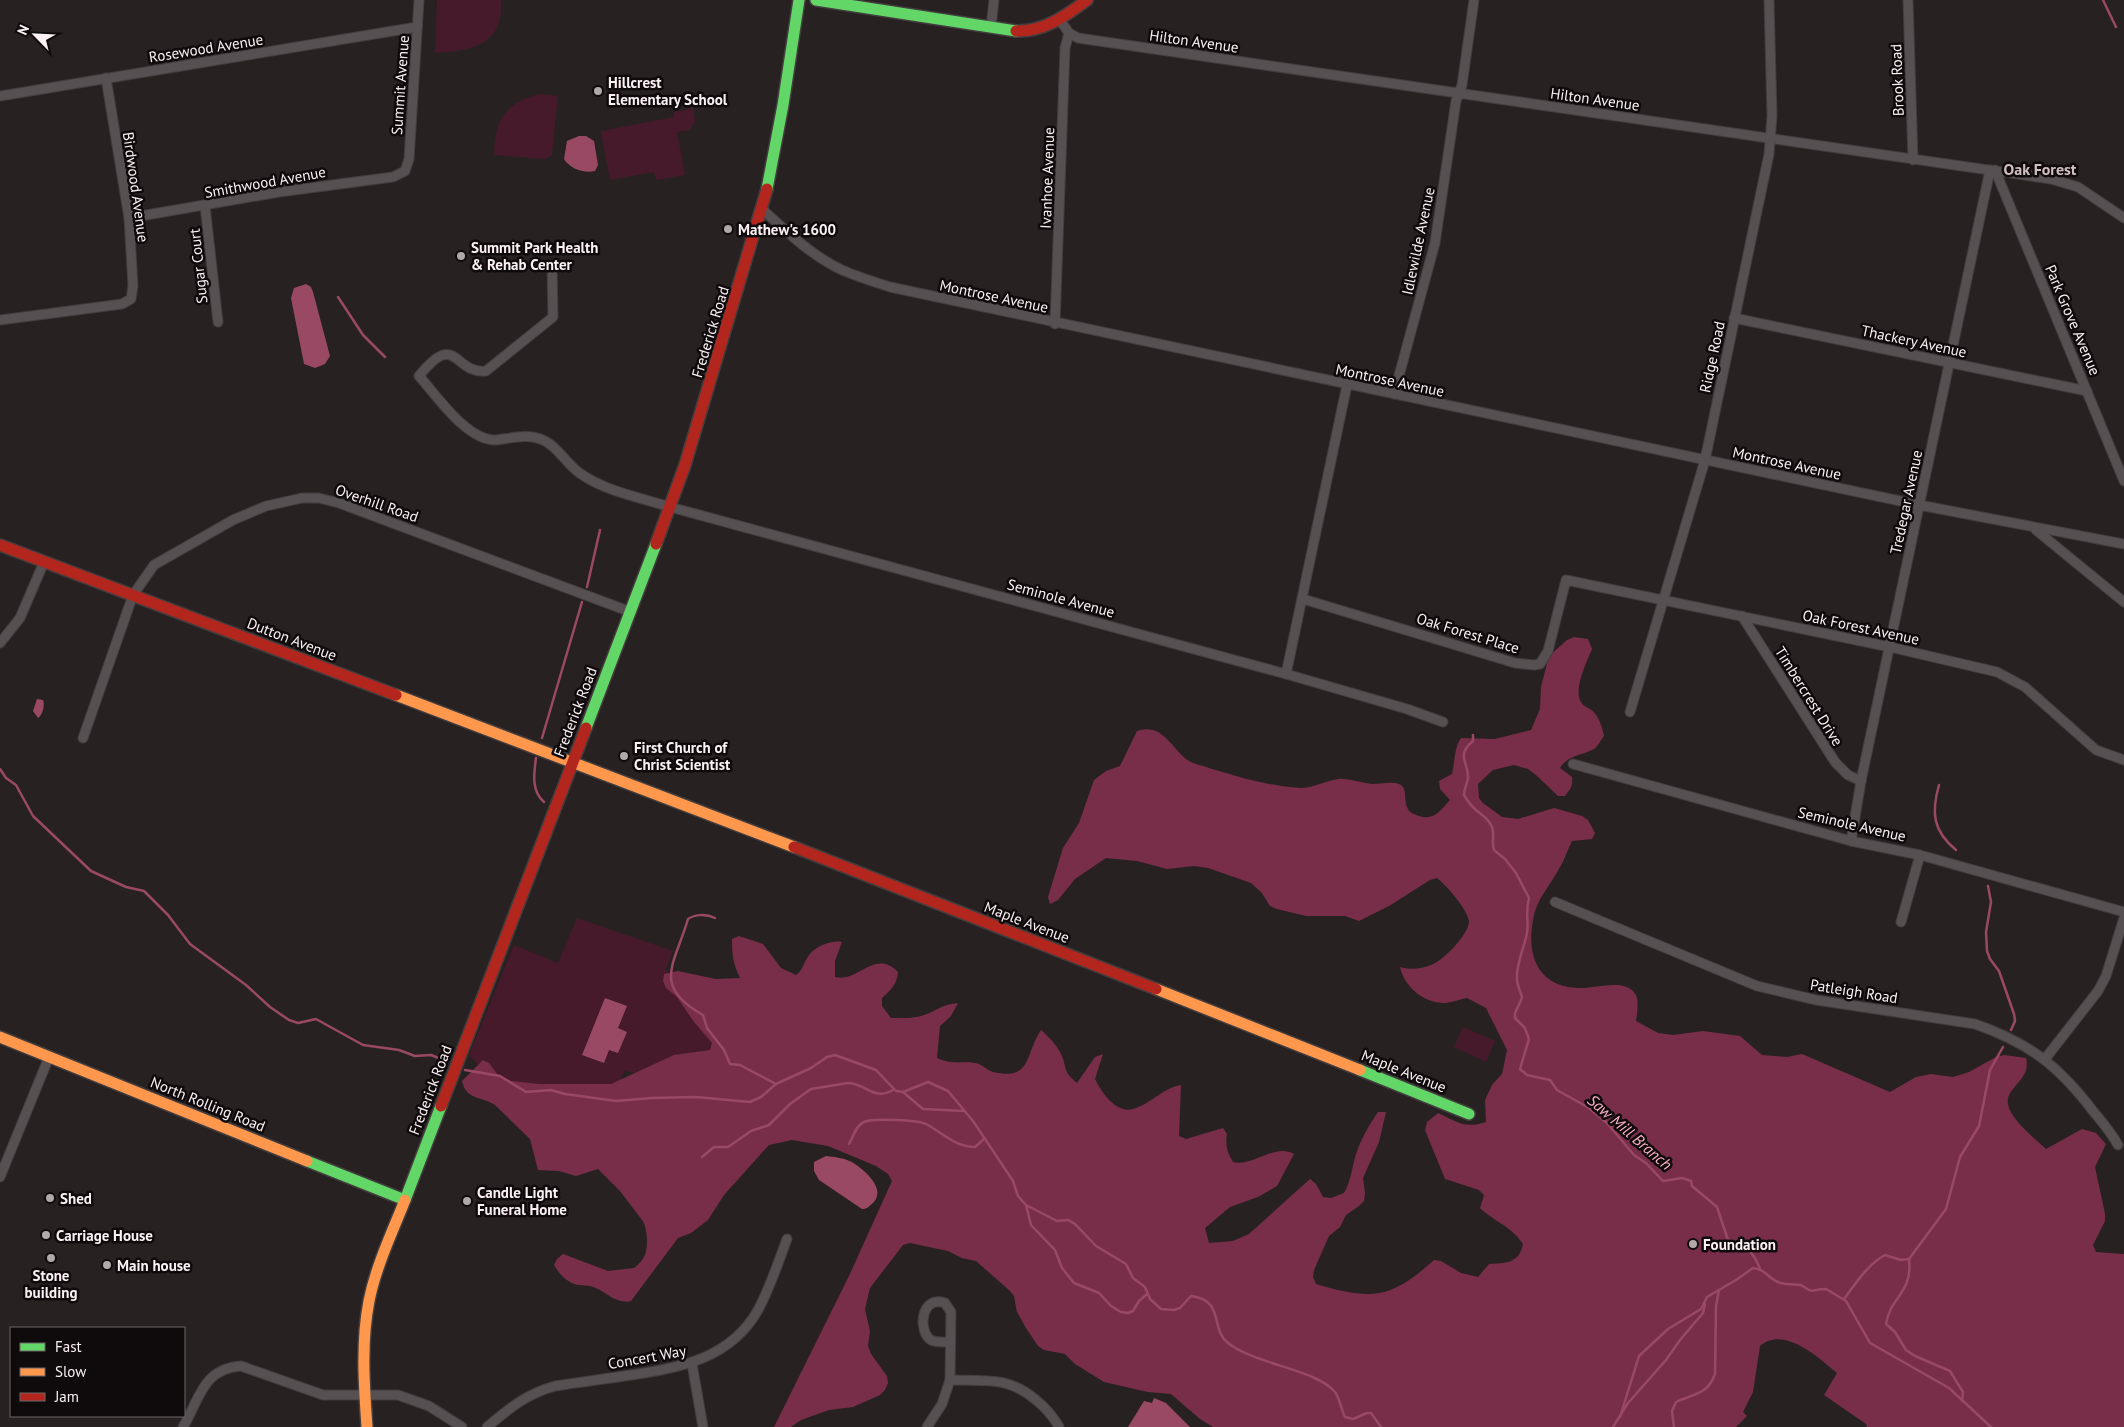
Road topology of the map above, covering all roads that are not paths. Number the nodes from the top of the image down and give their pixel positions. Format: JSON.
{"nodes":[{"id":1,"x":418,"y":0,"type":"edge"},
{"id":2,"x":799,"y":0,"type":"edge"},
{"id":3,"x":816,"y":0,"type":"edge"},
{"id":4,"x":994,"y":0,"type":"edge"},
{"id":5,"x":1087,"y":0,"type":"edge"},
{"id":6,"x":1474,"y":0,"type":"edge"},
{"id":7,"x":1769,"y":0,"type":"edge"},
{"id":8,"x":1908,"y":0,"type":"edge"},
{"id":9,"x":1060,"y":20,"type":"junction"},
{"id":10,"x":417,"y":27,"type":"junction"},
{"id":11,"x":990,"y":27,"type":"junction"},
{"id":12,"x":1069,"y":33,"type":"junction"},
{"id":13,"x":106,"y":78,"type":"junction"},
{"id":14,"x":1459,"y":92,"type":"junction"},
{"id":15,"x":0,"y":96,"type":"edge"},
{"id":16,"x":1771,"y":139,"type":"junction"},
{"id":17,"x":1913,"y":160,"type":"junction"},
{"id":18,"x":1992,"y":170,"type":"junction"},
{"id":19,"x":405,"y":171,"type":"joint"},
{"id":20,"x":205,"y":206,"type":"junction"},
{"id":21,"x":762,"y":209,"type":"junction"},
{"id":22,"x":128,"y":218,"type":"junction"},
{"id":23,"x":2124,"y":218,"type":"edge"},
{"id":24,"x":552,"y":265,"type":"dead end"},
{"id":25,"x":1734,"y":318,"type":"junction"},
{"id":26,"x":0,"y":320,"type":"edge"},
{"id":27,"x":218,"y":322,"type":"dead end"},
{"id":28,"x":1055,"y":324,"type":"junction"},
{"id":29,"x":1949,"y":362,"type":"junction"},
{"id":30,"x":1347,"y":385,"type":"junction"},
{"id":31,"x":2087,"y":391,"type":"junction"},
{"id":32,"x":1394,"y":394,"type":"junction"},
{"id":33,"x":1704,"y":460,"type":"junction"},
{"id":34,"x":2124,"y":481,"type":"edge"},
{"id":35,"x":1919,"y":505,"type":"junction"},
{"id":36,"x":670,"y":507,"type":"junction"},
{"id":37,"x":2034,"y":528,"type":"junction"},
{"id":38,"x":2124,"y":544,"type":"edge"},
{"id":39,"x":0,"y":545,"type":"edge"},
{"id":40,"x":44,"y":562,"type":"junction"},
{"id":41,"x":1566,"y":580,"type":"joint"},
{"id":42,"x":133,"y":595,"type":"junction"},
{"id":43,"x":1303,"y":599,"type":"junction"},
{"id":44,"x":1664,"y":600,"type":"junction"},
{"id":45,"x":2124,"y":602,"type":"edge"},
{"id":46,"x":630,"y":612,"type":"junction"},
{"id":47,"x":1742,"y":616,"type":"junction"},
{"id":48,"x":0,"y":643,"type":"edge"},
{"id":49,"x":1890,"y":647,"type":"junction"},
{"id":50,"x":1286,"y":674,"type":"junction"},
{"id":51,"x":1630,"y":712,"type":"dead end"},
{"id":52,"x":1443,"y":722,"type":"dead end"},
{"id":53,"x":83,"y":738,"type":"dead end"},
{"id":54,"x":2124,"y":760,"type":"edge"},
{"id":55,"x":572,"y":761,"type":"junction"},
{"id":56,"x":1573,"y":764,"type":"dead end"},
{"id":57,"x":1861,"y":781,"type":"junction"},
{"id":58,"x":1851,"y":841,"type":"junction"},
{"id":59,"x":1920,"y":855,"type":"junction"},
{"id":60,"x":1554,"y":902,"type":"dead end"},
{"id":61,"x":2124,"y":912,"type":"edge"},
{"id":62,"x":2124,"y":918,"type":"edge"},
{"id":63,"x":1901,"y":922,"type":"dead end"},
{"id":64,"x":0,"y":1037,"type":"edge"},
{"id":65,"x":49,"y":1057,"type":"junction"},
{"id":66,"x":2045,"y":1059,"type":"junction"},
{"id":67,"x":1469,"y":1114,"type":"dead end"},
{"id":68,"x":2118,"y":1145,"type":"dead end"},
{"id":69,"x":0,"y":1177,"type":"edge"},
{"id":70,"x":405,"y":1200,"type":"junction"},
{"id":71,"x":786,"y":1239,"type":"dead end"},
{"id":72,"x":950,"y":1342,"type":"junction"},
{"id":73,"x":692,"y":1364,"type":"junction"},
{"id":74,"x":950,"y":1380,"type":"junction"},
{"id":75,"x":365,"y":1396,"type":"junction"},
{"id":76,"x":183,"y":1427,"type":"edge"},
{"id":77,"x":367,"y":1427,"type":"edge"},
{"id":78,"x":462,"y":1427,"type":"edge"},
{"id":79,"x":487,"y":1427,"type":"edge"},
{"id":80,"x":703,"y":1427,"type":"edge"},
{"id":81,"x":927,"y":1427,"type":"edge"},
{"id":82,"x":1059,"y":1427,"type":"edge"}],
"edges":[{"from":1,"to":10,"type":"street","name":"Summit Avenue"},
{"from":2,"to":21,"type":"main road","name":"Frederick Road"},
{"from":3,"to":11,"type":"main road"},
{"from":4,"to":11,"type":"street"},
{"from":5,"to":9,"type":"main road"},
{"from":6,"to":14,"type":"street","name":"Idlewilde Avenue"},
{"from":7,"to":16,"type":"street","name":"Ridge Road"},
{"from":8,"to":17,"type":"street","name":"Brook Road"},
{"from":9,"to":11,"type":"main road"},
{"from":9,"to":12,"type":"street"},
{"from":10,"to":13,"type":"street","name":"Rosewood Avenue"},
{"from":10,"to":19,"type":"street","name":"Summit Avenue"},
{"from":12,"to":14,"type":"street","name":"Hilton Avenue"},
{"from":12,"to":28,"type":"street","name":"Ivanhoe Avenue"},
{"from":13,"to":15,"type":"street","name":"Rosewood Avenue"},
{"from":13,"to":22,"type":"street","name":"Birdwood Avenue"},
{"from":14,"to":16,"type":"street","name":"Hilton Avenue"},
{"from":14,"to":32,"type":"street","name":"Idlewilde Avenue"},
{"from":16,"to":17,"type":"street","name":"Hilton Avenue"},
{"from":16,"to":25,"type":"street","name":"Ridge Road"},
{"from":17,"to":18,"type":"street","name":"Hilton Avenue"},
{"from":18,"to":23,"type":"street","name":"Hilton Avenue"},
{"from":18,"to":29,"type":"street","name":"Tredegar Avenue"},
{"from":18,"to":31,"type":"street","name":"Park Grove Avenue"},
{"from":19,"to":20,"type":"street","name":"Smithwood Avenue"},
{"from":20,"to":22,"type":"street","name":"Smithwood Avenue"},
{"from":20,"to":27,"type":"street","name":"Sugar Court"},
{"from":21,"to":28,"type":"street","name":"Montrose Avenue"},
{"from":21,"to":36,"type":"main road","name":"Frederick Road"},
{"from":22,"to":26,"type":"street","name":"Birdwood Avenue"},
{"from":24,"to":36,"type":"street","name":"Seminole Avenue"},
{"from":25,"to":29,"type":"street","name":"Thackery Avenue"},
{"from":25,"to":33,"type":"street","name":"Ridge Road"},
{"from":28,"to":30,"type":"street","name":"Montrose Avenue"},
{"from":29,"to":31,"type":"street","name":"Thackery Avenue"},
{"from":29,"to":35,"type":"street","name":"Tredegar Avenue"},
{"from":30,"to":32,"type":"street","name":"Montrose Avenue"},
{"from":30,"to":43,"type":"street"},
{"from":31,"to":34,"type":"street","name":"Park Grove Avenue"},
{"from":32,"to":33,"type":"street","name":"Montrose Avenue"},
{"from":33,"to":35,"type":"street","name":"Montrose Avenue"},
{"from":33,"to":44,"type":"street","name":"Ridge Road"},
{"from":35,"to":37,"type":"street","name":"Montrose Avenue"},
{"from":35,"to":49,"type":"street","name":"Tredegar Avenue"},
{"from":36,"to":46,"type":"main road","name":"Frederick Road"},
{"from":36,"to":50,"type":"street","name":"Seminole Avenue"},
{"from":37,"to":38,"type":"street","name":"Montrose Avenue"},
{"from":37,"to":45,"type":"street","name":"Montrose Avenue"},
{"from":39,"to":40,"type":"main road","name":"Dutton Avenue"},
{"from":40,"to":42,"type":"main road","name":"Dutton Avenue"},
{"from":40,"to":48,"type":"street"},
{"from":41,"to":43,"type":"street","name":"Oak Forest Place"},
{"from":41,"to":44,"type":"street","name":"Oak Forest Avenue"},
{"from":42,"to":46,"type":"street","name":"Overhill Road"},
{"from":42,"to":53,"type":"street","name":"Overhill Road"},
{"from":42,"to":55,"type":"main road","name":"Dutton Avenue"},
{"from":43,"to":50,"type":"street"},
{"from":44,"to":47,"type":"street","name":"Oak Forest Avenue"},
{"from":44,"to":51,"type":"street","name":"Ridge Road"},
{"from":46,"to":55,"type":"main road","name":"Frederick Road"},
{"from":47,"to":49,"type":"street","name":"Oak Forest Avenue"},
{"from":47,"to":57,"type":"street","name":"Timbercrest Drive"},
{"from":49,"to":54,"type":"street","name":"Oak Forest Avenue"},
{"from":49,"to":57,"type":"street","name":"Tredegar Avenue"},
{"from":50,"to":52,"type":"street","name":"Seminole Avenue"},
{"from":55,"to":67,"type":"main road","name":"Maple Avenue"},
{"from":55,"to":70,"type":"main road","name":"Frederick Road"},
{"from":56,"to":58,"type":"street","name":"Seminole Avenue"},
{"from":57,"to":58,"type":"street","name":"Tredegar Avenue"},
{"from":58,"to":59,"type":"street","name":"Seminole Avenue"},
{"from":59,"to":61,"type":"street","name":"Seminole Avenue"},
{"from":59,"to":63,"type":"street"},
{"from":60,"to":66,"type":"street","name":"Patleigh Road"},
{"from":62,"to":66,"type":"street"},
{"from":64,"to":65,"type":"main road","name":"North Rolling Road"},
{"from":65,"to":69,"type":"street"},
{"from":65,"to":70,"type":"main road","name":"North Rolling Road"},
{"from":66,"to":68,"type":"street","name":"Patleigh Road"},
{"from":70,"to":75,"type":"main road","name":"Frederick Road"},
{"from":71,"to":73,"type":"street","name":"Concert Way"},
{"from":72,"to":72,"type":"street"},
{"from":72,"to":74,"type":"street"},
{"from":73,"to":79,"type":"street","name":"Concert Way"},
{"from":73,"to":80,"type":"street"},
{"from":74,"to":81,"type":"street"},
{"from":74,"to":82,"type":"street"},
{"from":75,"to":76,"type":"street"},
{"from":75,"to":77,"type":"main road","name":"Frederick Road"},
{"from":75,"to":78,"type":"street"}]}
